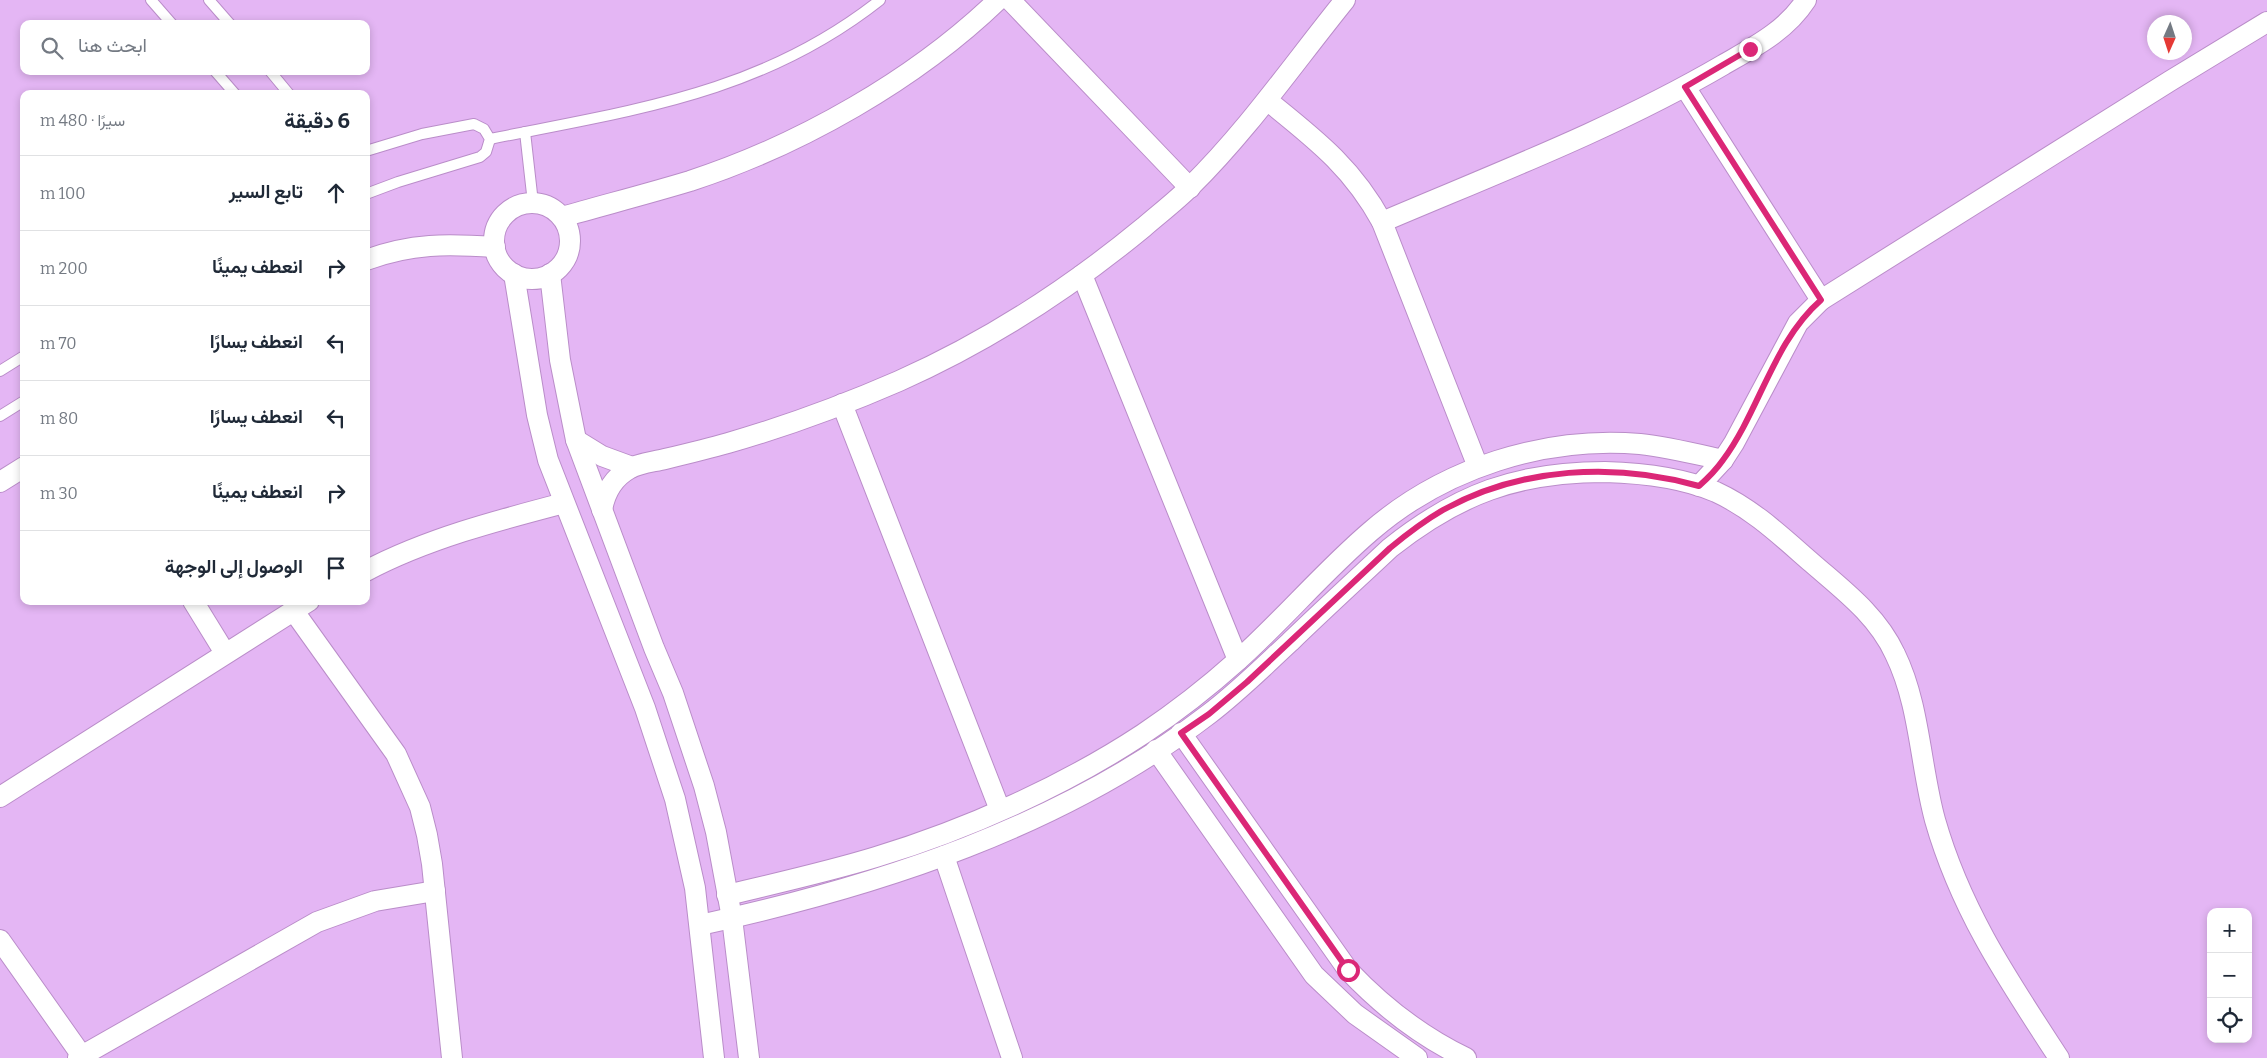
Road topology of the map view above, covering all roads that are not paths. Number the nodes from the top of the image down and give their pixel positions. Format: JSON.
{"nodes":[{"id":1,"x":151,"y":0,"type":"edge"},
{"id":2,"x":209,"y":0,"type":"edge"},
{"id":3,"x":880,"y":0,"type":"edge"},
{"id":4,"x":998,"y":0,"type":"edge"},
{"id":5,"x":1010,"y":0,"type":"edge"},
{"id":6,"x":1345,"y":0,"type":"edge"},
{"id":7,"x":1806,"y":0,"type":"edge"},
{"id":8,"x":168,"y":20,"type":"edge"},
{"id":9,"x":226,"y":20,"type":"edge"},
{"id":10,"x":2267,"y":22,"type":"edge"},
{"id":11,"x":218,"y":75,"type":"edge"},
{"id":12,"x":273,"y":75,"type":"edge"},
{"id":13,"x":1685,"y":87,"type":"junction"},
{"id":14,"x":232,"y":90,"type":"edge"},
{"id":15,"x":286,"y":90,"type":"edge"},
{"id":16,"x":1268,"y":101,"type":"junction"},
{"id":17,"x":525,"y":132,"type":"junction"},
{"id":18,"x":490,"y":139,"type":"junction"},
{"id":19,"x":370,"y":150,"type":"edge"},
{"id":20,"x":1190,"y":188,"type":"junction"},
{"id":21,"x":370,"y":192,"type":"edge"},
{"id":22,"x":533,"y":203,"type":"junction"},
{"id":23,"x":562,"y":217,"type":"junction"},
{"id":24,"x":1382,"y":222,"type":"junction"},
{"id":25,"x":495,"y":247,"type":"junction"},
{"id":26,"x":370,"y":259,"type":"edge"},
{"id":27,"x":514,"y":274,"type":"junction"},
{"id":28,"x":550,"y":274,"type":"junction"},
{"id":29,"x":1082,"y":275,"type":"junction"},
{"id":30,"x":1821,"y":300,"type":"junction"},
{"id":31,"x":20,"y":359,"type":"edge"},
{"id":32,"x":0,"y":372,"type":"edge"},
{"id":33,"x":20,"y":404,"type":"edge"},
{"id":34,"x":842,"y":404,"type":"junction"},
{"id":35,"x":0,"y":416,"type":"edge"},
{"id":36,"x":576,"y":440,"type":"junction"},
{"id":37,"x":1723,"y":460,"type":"junction"},
{"id":38,"x":632,"y":467,"type":"junction"},
{"id":39,"x":1478,"y":467,"type":"junction"},
{"id":40,"x":20,"y":470,"type":"edge"},
{"id":41,"x":0,"y":482,"type":"edge"},
{"id":42,"x":1699,"y":486,"type":"junction"},
{"id":43,"x":564,"y":503,"type":"junction"},
{"id":44,"x":602,"y":510,"type":"junction"},
{"id":45,"x":370,"y":569,"type":"edge"},
{"id":46,"x":194,"y":605,"type":"edge"},
{"id":47,"x":301,"y":605,"type":"edge"},
{"id":48,"x":225,"y":654,"type":"junction"},
{"id":49,"x":1238,"y":660,"type":"junction"},
{"id":50,"x":1181,"y":733,"type":"junction"},
{"id":51,"x":1156,"y":750,"type":"junction"},
{"id":52,"x":0,"y":797,"type":"edge"},
{"id":53,"x":1000,"y":810,"type":"junction"},
{"id":54,"x":944,"y":856,"type":"junction"},
{"id":55,"x":435,"y":891,"type":"junction"},
{"id":56,"x":727,"y":895,"type":"junction"},
{"id":57,"x":732,"y":918,"type":"junction"},
{"id":58,"x":700,"y":925,"type":"junction"},
{"id":59,"x":0,"y":940,"type":"edge"},
{"id":60,"x":80,"y":1057,"type":"edge"},
{"id":61,"x":452,"y":1058,"type":"edge"},
{"id":62,"x":714,"y":1058,"type":"edge"},
{"id":63,"x":749,"y":1058,"type":"edge"},
{"id":64,"x":1012,"y":1058,"type":"edge"},
{"id":65,"x":1417,"y":1058,"type":"edge"},
{"id":66,"x":1466,"y":1058,"type":"edge"},
{"id":67,"x":2059,"y":1058,"type":"edge"}],
"edges":[{"from":1,"to":8,"type":"lane"},
{"from":2,"to":9,"type":"lane"},
{"from":3,"to":17,"type":"lane"},
{"from":4,"to":23,"type":"street"},
{"from":5,"to":20,"type":"street"},
{"from":6,"to":16,"type":"street"},
{"from":7,"to":13,"type":"street"},
{"from":10,"to":30,"type":"street"},
{"from":11,"to":14,"type":"lane"},
{"from":12,"to":15,"type":"lane"},
{"from":13,"to":24,"type":"street"},
{"from":13,"to":30,"type":"street"},
{"from":16,"to":20,"type":"street"},
{"from":16,"to":24,"type":"street"},
{"from":17,"to":18,"type":"lane"},
{"from":17,"to":22,"type":"lane"},
{"from":18,"to":19,"type":"lane"},
{"from":18,"to":21,"type":"lane"},
{"from":20,"to":29,"type":"street"},
{"from":22,"to":23,"type":"street"},
{"from":22,"to":25,"type":"street"},
{"from":23,"to":28,"type":"street"},
{"from":24,"to":39,"type":"street"},
{"from":25,"to":26,"type":"street"},
{"from":25,"to":27,"type":"street"},
{"from":27,"to":28,"type":"street"},
{"from":27,"to":43,"type":"street"},
{"from":28,"to":36,"type":"street"},
{"from":29,"to":34,"type":"street"},
{"from":29,"to":49,"type":"street"},
{"from":30,"to":37,"type":"street"},
{"from":31,"to":32,"type":"lane"},
{"from":33,"to":35,"type":"lane"},
{"from":34,"to":38,"type":"street"},
{"from":34,"to":53,"type":"street"},
{"from":36,"to":38,"type":"street"},
{"from":36,"to":44,"type":"street"},
{"from":37,"to":39,"type":"street"},
{"from":37,"to":42,"type":"street"},
{"from":38,"to":44,"type":"street"},
{"from":39,"to":49,"type":"street"},
{"from":40,"to":41,"type":"street"},
{"from":42,"to":50,"type":"street"},
{"from":42,"to":67,"type":"street"},
{"from":43,"to":45,"type":"street"},
{"from":43,"to":58,"type":"street"},
{"from":44,"to":56,"type":"street"},
{"from":46,"to":48,"type":"street"},
{"from":47,"to":48,"type":"street"},
{"from":47,"to":55,"type":"street"},
{"from":48,"to":52,"type":"street"},
{"from":49,"to":53,"type":"street"},
{"from":50,"to":51,"type":"street"},
{"from":50,"to":66,"type":"street"},
{"from":51,"to":54,"type":"street"},
{"from":51,"to":65,"type":"street"},
{"from":53,"to":56,"type":"street"},
{"from":54,"to":57,"type":"street"},
{"from":54,"to":64,"type":"street"},
{"from":55,"to":60,"type":"street"},
{"from":55,"to":61,"type":"street"},
{"from":56,"to":57,"type":"street"},
{"from":57,"to":58,"type":"street"},
{"from":57,"to":63,"type":"street"},
{"from":58,"to":62,"type":"street"},
{"from":59,"to":60,"type":"street"}]}
